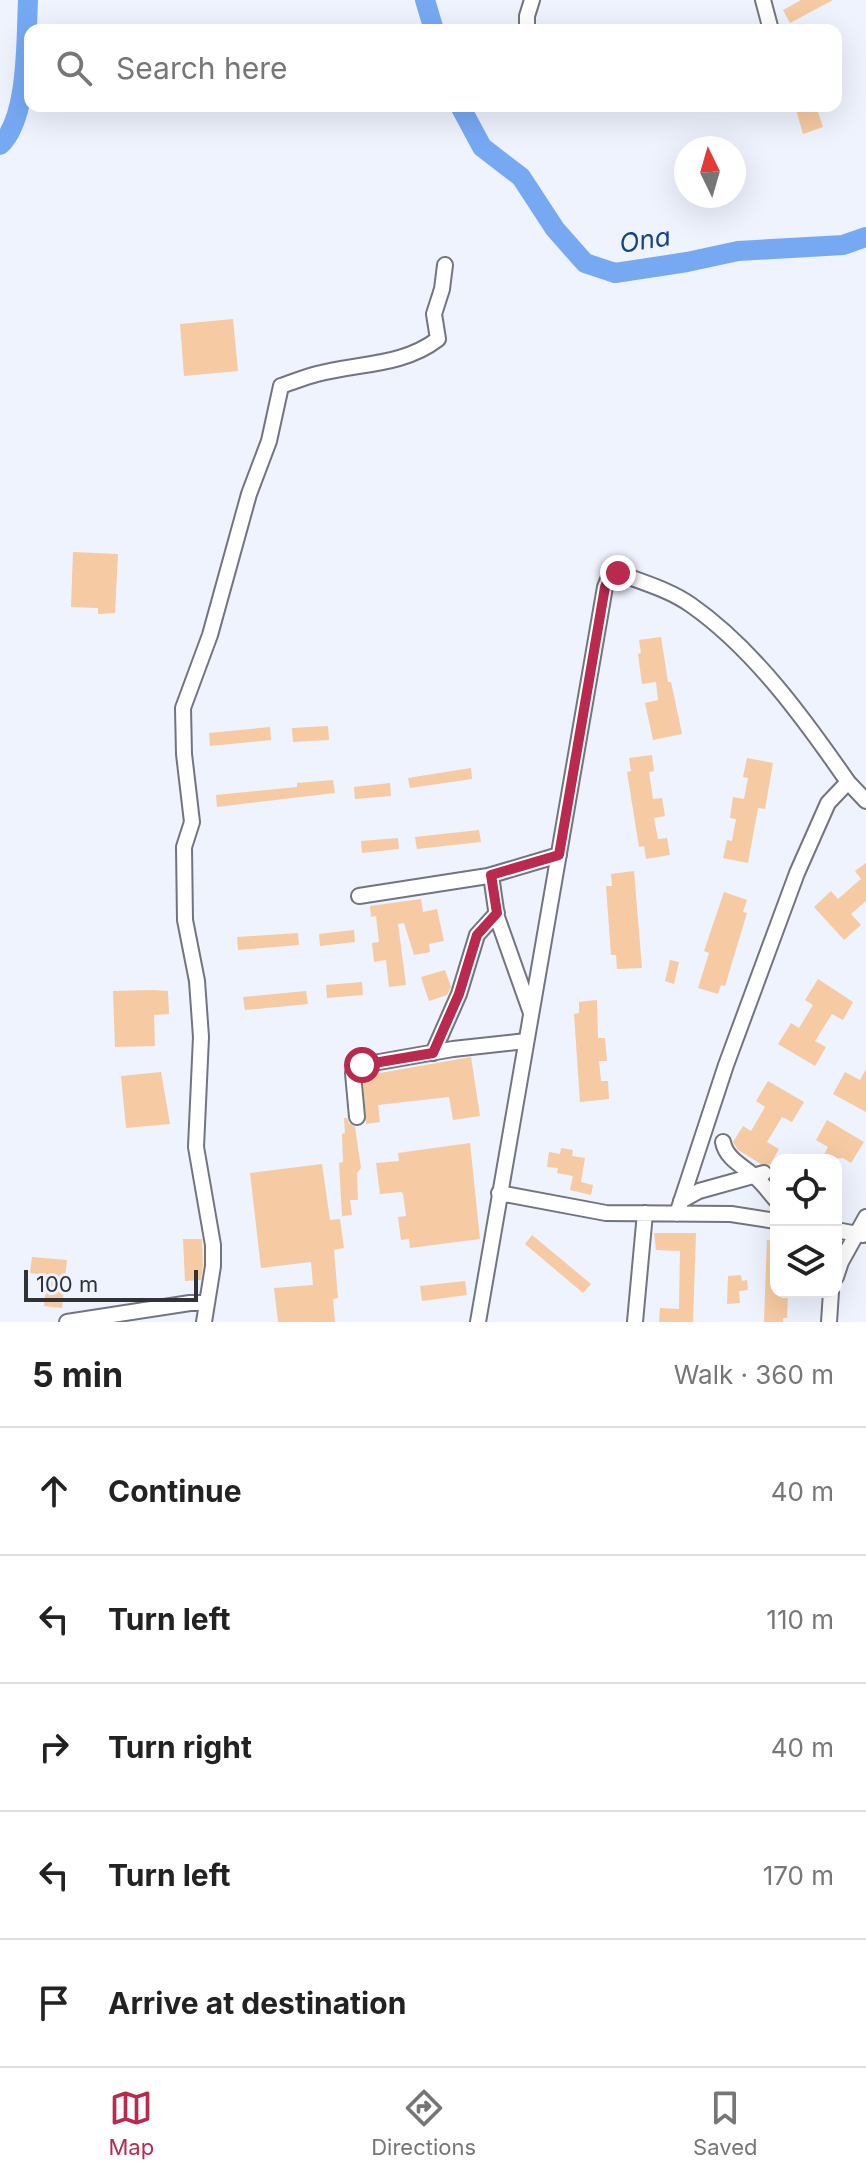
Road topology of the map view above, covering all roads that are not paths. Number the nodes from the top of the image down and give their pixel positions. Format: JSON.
{"nodes":[{"id":1,"x":532,"y":0,"type":"edge"},
{"id":2,"x":763,"y":0,"type":"edge"},
{"id":3,"x":527,"y":24,"type":"edge"},
{"id":4,"x":769,"y":24,"type":"edge"},
{"id":5,"x":445,"y":265,"type":"dead end"},
{"id":6,"x":848,"y":782,"type":"junction"},
{"id":7,"x":866,"y":801,"type":"edge"},
{"id":8,"x":559,"y":855,"type":"junction"},
{"id":9,"x":491,"y":875,"type":"junction"},
{"id":10,"x":359,"y":896,"type":"dead end"},
{"id":11,"x":497,"y":913,"type":"junction"},
{"id":12,"x":531,"y":1013,"type":"junction"},
{"id":13,"x":526,"y":1041,"type":"junction"},
{"id":14,"x":433,"y":1053,"type":"junction"},
{"id":15,"x":357,"y":1117,"type":"dead end"},
{"id":16,"x":723,"y":1142,"type":"dead end"},
{"id":17,"x":759,"y":1174,"type":"junction"},
{"id":18,"x":770,"y":1191,"type":"edge"},
{"id":19,"x":499,"y":1193,"type":"junction"},
{"id":20,"x":679,"y":1207,"type":"junction"},
{"id":21,"x":645,"y":1213,"type":"junction"},
{"id":22,"x":866,"y":1217,"type":"edge"},
{"id":23,"x":770,"y":1220,"type":"edge"},
{"id":24,"x":861,"y":1234,"type":"edge"},
{"id":25,"x":842,"y":1267,"type":"edge"},
{"id":26,"x":831,"y":1298,"type":"edge"},
{"id":27,"x":207,"y":1303,"type":"junction"},
{"id":28,"x":67,"y":1322,"type":"edge"},
{"id":29,"x":204,"y":1322,"type":"edge"},
{"id":30,"x":478,"y":1322,"type":"edge"},
{"id":31,"x":635,"y":1322,"type":"edge"},
{"id":32,"x":829,"y":1322,"type":"edge"}],
"edges":[{"from":1,"to":3,"type":"street"},
{"from":2,"to":4,"type":"street"},
{"from":5,"to":27,"type":"street"},
{"from":6,"to":7,"type":"street"},
{"from":6,"to":8,"type":"street"},
{"from":6,"to":20,"type":"street"},
{"from":8,"to":9,"type":"street"},
{"from":8,"to":12,"type":"street"},
{"from":9,"to":10,"type":"street"},
{"from":9,"to":11,"type":"street"},
{"from":11,"to":12,"type":"street"},
{"from":11,"to":14,"type":"street"},
{"from":12,"to":13,"type":"street"},
{"from":13,"to":14,"type":"street"},
{"from":13,"to":19,"type":"street"},
{"from":14,"to":15,"type":"street"},
{"from":16,"to":17,"type":"street"},
{"from":17,"to":18,"type":"street"},
{"from":17,"to":20,"type":"street"},
{"from":19,"to":21,"type":"street"},
{"from":19,"to":30,"type":"street"},
{"from":20,"to":21,"type":"street"},
{"from":20,"to":23,"type":"street"},
{"from":21,"to":31,"type":"street"},
{"from":22,"to":24,"type":"street"},
{"from":24,"to":25,"type":"street"},
{"from":26,"to":32,"type":"street"},
{"from":27,"to":28,"type":"street"},
{"from":27,"to":29,"type":"street"}]}
